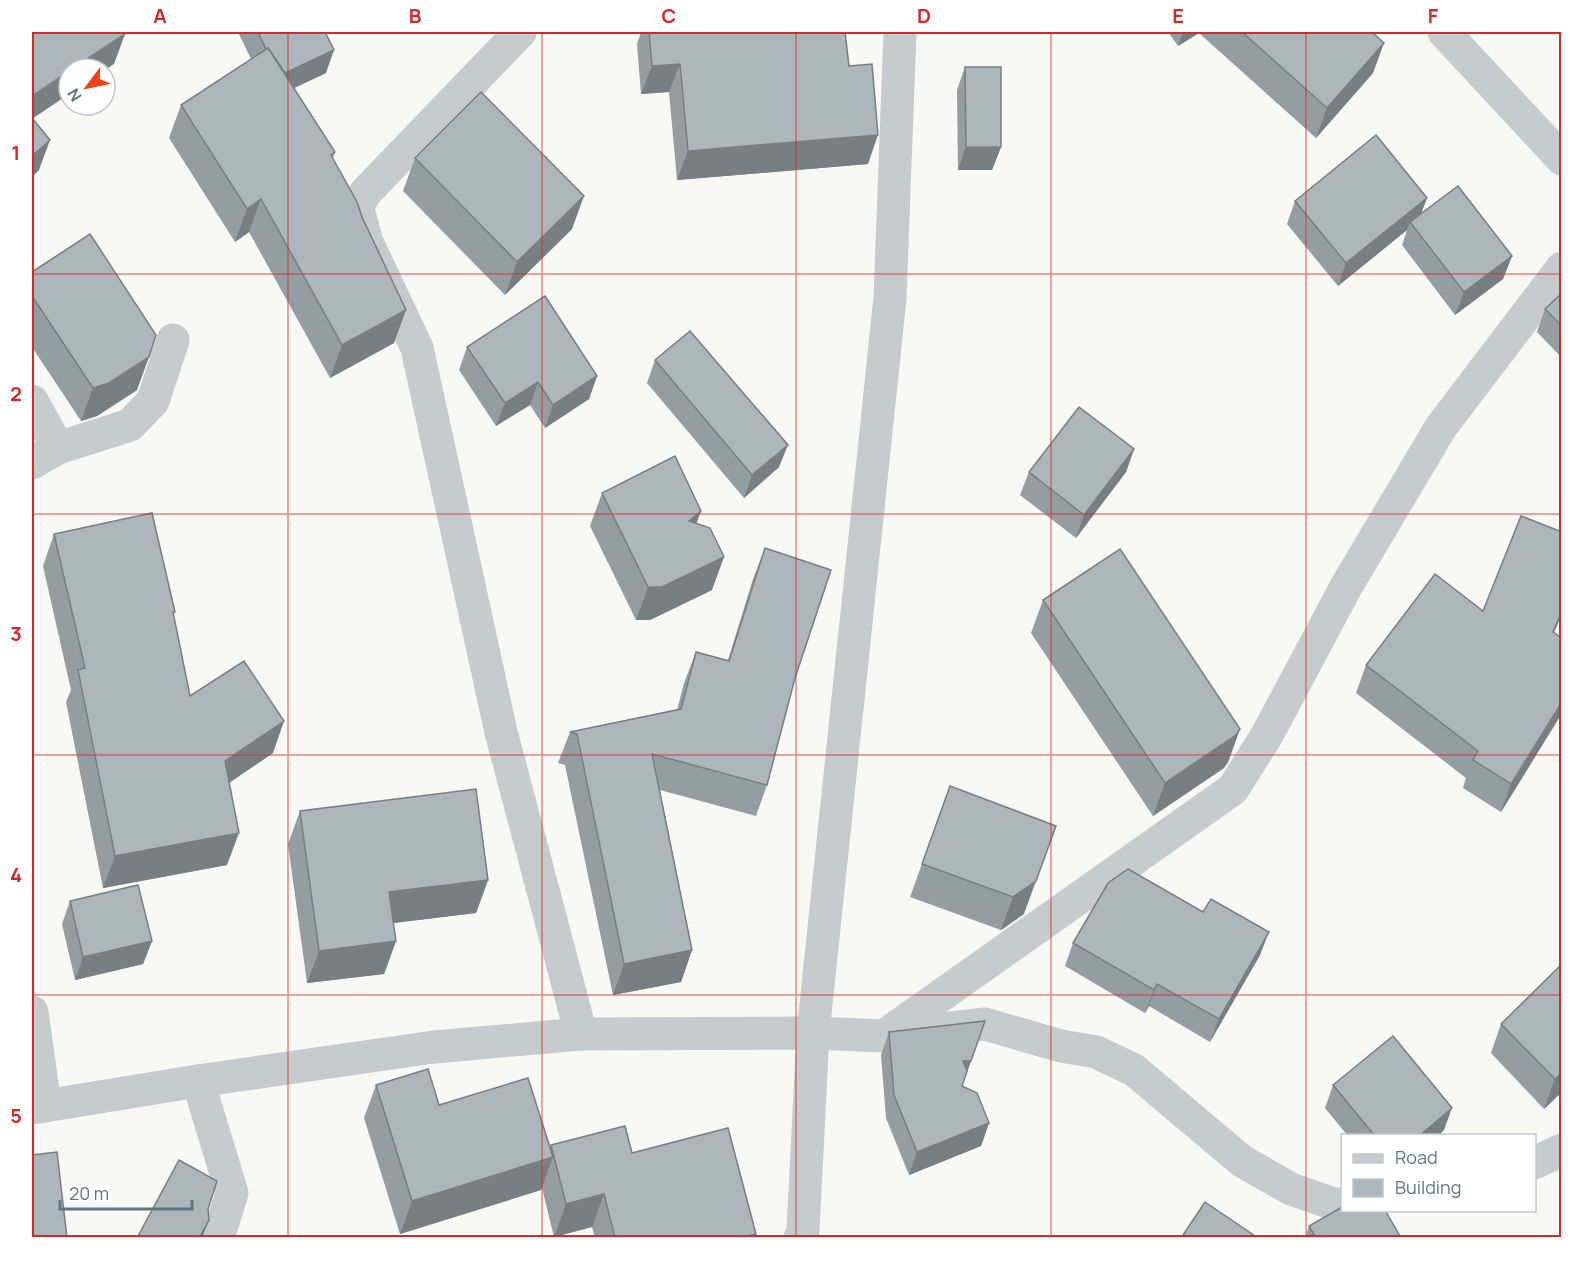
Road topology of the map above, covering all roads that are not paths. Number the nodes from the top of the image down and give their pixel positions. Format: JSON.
{"nodes":[{"id":1,"x":520,"y":32,"type":"edge"},
{"id":2,"x":900,"y":32,"type":"edge"},
{"id":3,"x":1444,"y":32,"type":"edge"},
{"id":4,"x":1562,"y":159,"type":"edge"},
{"id":5,"x":1562,"y":268,"type":"edge"},
{"id":6,"x":173,"y":340,"type":"dead end"},
{"id":7,"x":32,"y":401,"type":"edge"},
{"id":8,"x":45,"y":456,"type":"edge"},
{"id":9,"x":32,"y":1012,"type":"edge"},
{"id":10,"x":813,"y":1033,"type":"junction"},
{"id":11,"x":581,"y":1034,"type":"junction"},
{"id":12,"x":884,"y":1036,"type":"junction"},
{"id":13,"x":198,"y":1081,"type":"junction"},
{"id":14,"x":38,"y":1107,"type":"edge"},
{"id":15,"x":1562,"y":1150,"type":"edge"},
{"id":16,"x":1536,"y":1162,"type":"edge"},
{"id":17,"x":1341,"y":1204,"type":"edge"},
{"id":18,"x":804,"y":1235,"type":"edge"},
{"id":19,"x":218,"y":1238,"type":"edge"}],
"edges":[{"from":1,"to":11,"type":"street"},
{"from":2,"to":10,"type":"street"},
{"from":3,"to":4,"type":"street"},
{"from":5,"to":12,"type":"street"},
{"from":6,"to":8,"type":"street"},
{"from":7,"to":8,"type":"street"},
{"from":9,"to":14,"type":"street"},
{"from":10,"to":11,"type":"street"},
{"from":10,"to":12,"type":"street"},
{"from":10,"to":18,"type":"street"},
{"from":11,"to":13,"type":"street"},
{"from":12,"to":17,"type":"street"},
{"from":13,"to":14,"type":"street"},
{"from":13,"to":19,"type":"street"},
{"from":15,"to":16,"type":"street"}]}
